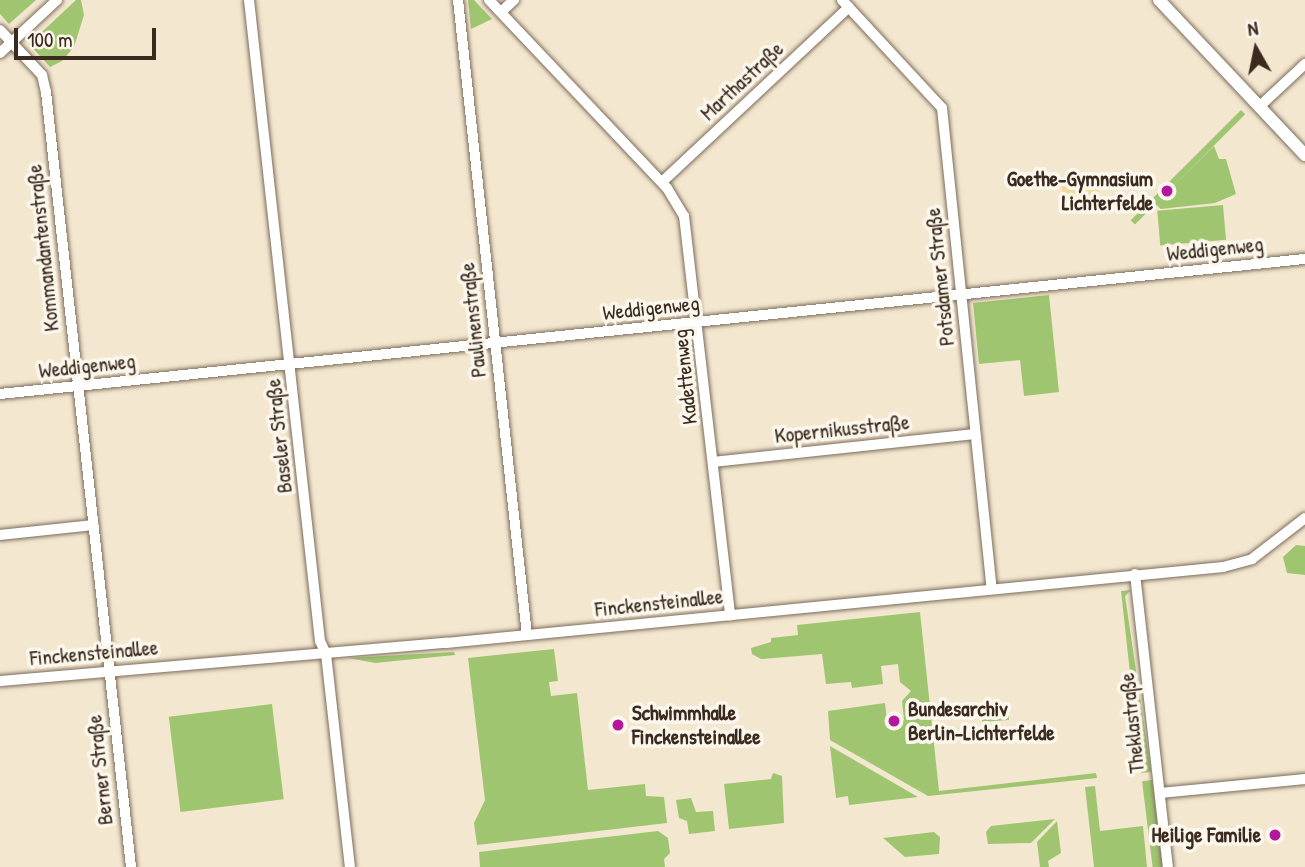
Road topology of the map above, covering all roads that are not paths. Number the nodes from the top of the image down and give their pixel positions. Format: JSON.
{"nodes":[{"id":1,"x":57,"y":0,"type":"edge"},
{"id":2,"x":249,"y":0,"type":"edge"},
{"id":3,"x":458,"y":0,"type":"edge"},
{"id":4,"x":489,"y":0,"type":"edge"},
{"id":5,"x":514,"y":0,"type":"edge"},
{"id":6,"x":1159,"y":0,"type":"edge"},
{"id":7,"x":845,"y":4,"type":"edge"},
{"id":8,"x":501,"y":12,"type":"junction"},
{"id":9,"x":0,"y":30,"type":"edge"},
{"id":10,"x":12,"y":42,"type":"junction"},
{"id":11,"x":0,"y":53,"type":"edge"},
{"id":12,"x":1305,"y":64,"type":"edge"},
{"id":13,"x":1260,"y":106,"type":"junction"},
{"id":14,"x":1305,"y":155,"type":"edge"},
{"id":15,"x":662,"y":183,"type":"junction"},
{"id":16,"x":1305,"y":259,"type":"edge"},
{"id":17,"x":961,"y":295,"type":"junction"},
{"id":18,"x":699,"y":323,"type":"junction"},
{"id":19,"x":495,"y":343,"type":"junction"},
{"id":20,"x":290,"y":365,"type":"junction"},
{"id":21,"x":78,"y":386,"type":"junction"},
{"id":22,"x":0,"y":394,"type":"edge"},
{"id":23,"x":975,"y":434,"type":"junction"},
{"id":24,"x":713,"y":462,"type":"junction"},
{"id":25,"x":1303,"y":524,"type":"edge"},
{"id":26,"x":93,"y":526,"type":"junction"},
{"id":27,"x":0,"y":535,"type":"edge"},
{"id":28,"x":1135,"y":574,"type":"junction"},
{"id":29,"x":992,"y":588,"type":"junction"},
{"id":30,"x":730,"y":615,"type":"junction"},
{"id":31,"x":527,"y":635,"type":"junction"},
{"id":32,"x":326,"y":654,"type":"junction"},
{"id":33,"x":108,"y":670,"type":"junction"},
{"id":34,"x":0,"y":681,"type":"edge"},
{"id":35,"x":1305,"y":779,"type":"edge"},
{"id":36,"x":1160,"y":793,"type":"junction"},
{"id":37,"x":131,"y":867,"type":"edge"},
{"id":38,"x":350,"y":867,"type":"edge"},
{"id":39,"x":1168,"y":867,"type":"edge"}],
"edges":[{"from":1,"to":10,"type":"street"},
{"from":2,"to":20,"type":"street","name":"Baseler Straße"},
{"from":3,"to":19,"type":"street","name":"Paulinenstraße"},
{"from":4,"to":8,"type":"street","name":"Kadettenweg"},
{"from":5,"to":8,"type":"street"},
{"from":6,"to":13,"type":"main road"},
{"from":7,"to":15,"type":"street","name":"Marthastraße"},
{"from":7,"to":17,"type":"street","name":"Potsdamer Straße"},
{"from":8,"to":15,"type":"street","name":"Kadettenweg"},
{"from":9,"to":10,"type":"street","name":"Kommandantenstraße"},
{"from":10,"to":11,"type":"street"},
{"from":10,"to":21,"type":"street","name":"Kommandantenstraße"},
{"from":12,"to":13,"type":"street"},
{"from":13,"to":14,"type":"main road"},
{"from":15,"to":18,"type":"street","name":"Kadettenweg"},
{"from":16,"to":17,"type":"street","name":"Weddigenweg"},
{"from":17,"to":18,"type":"street","name":"Weddigenweg"},
{"from":17,"to":23,"type":"street","name":"Potsdamer Straße"},
{"from":18,"to":19,"type":"street","name":"Weddigenweg"},
{"from":18,"to":24,"type":"street","name":"Kadettenweg"},
{"from":19,"to":20,"type":"street","name":"Weddigenweg"},
{"from":19,"to":31,"type":"street","name":"Paulinenstraße"},
{"from":20,"to":21,"type":"street","name":"Weddigenweg"},
{"from":20,"to":32,"type":"street","name":"Baseler Straße"},
{"from":21,"to":22,"type":"street","name":"Weddigenweg"},
{"from":21,"to":26,"type":"street","name":"Kommandantenstraße"},
{"from":23,"to":24,"type":"street","name":"Kopernikusstraße"},
{"from":23,"to":29,"type":"street","name":"Potsdamer Straße"},
{"from":24,"to":30,"type":"street","name":"Kadettenweg"},
{"from":25,"to":28,"type":"street","name":"Finckensteinallee"},
{"from":26,"to":27,"type":"street"},
{"from":26,"to":33,"type":"street","name":"Kommandantenstraße"},
{"from":28,"to":29,"type":"street","name":"Finckensteinallee"},
{"from":28,"to":36,"type":"street","name":"Theklastraße"},
{"from":29,"to":30,"type":"street","name":"Finckensteinallee"},
{"from":30,"to":31,"type":"street","name":"Finckensteinallee"},
{"from":31,"to":32,"type":"street","name":"Finckensteinallee"},
{"from":32,"to":33,"type":"street","name":"Finckensteinallee"},
{"from":32,"to":38,"type":"street","name":"Baseler Straße"},
{"from":33,"to":34,"type":"street","name":"Finckensteinallee"},
{"from":33,"to":37,"type":"street","name":"Berner Straße"},
{"from":35,"to":36,"type":"street"},
{"from":36,"to":39,"type":"street","name":"Theklastraße"}]}
